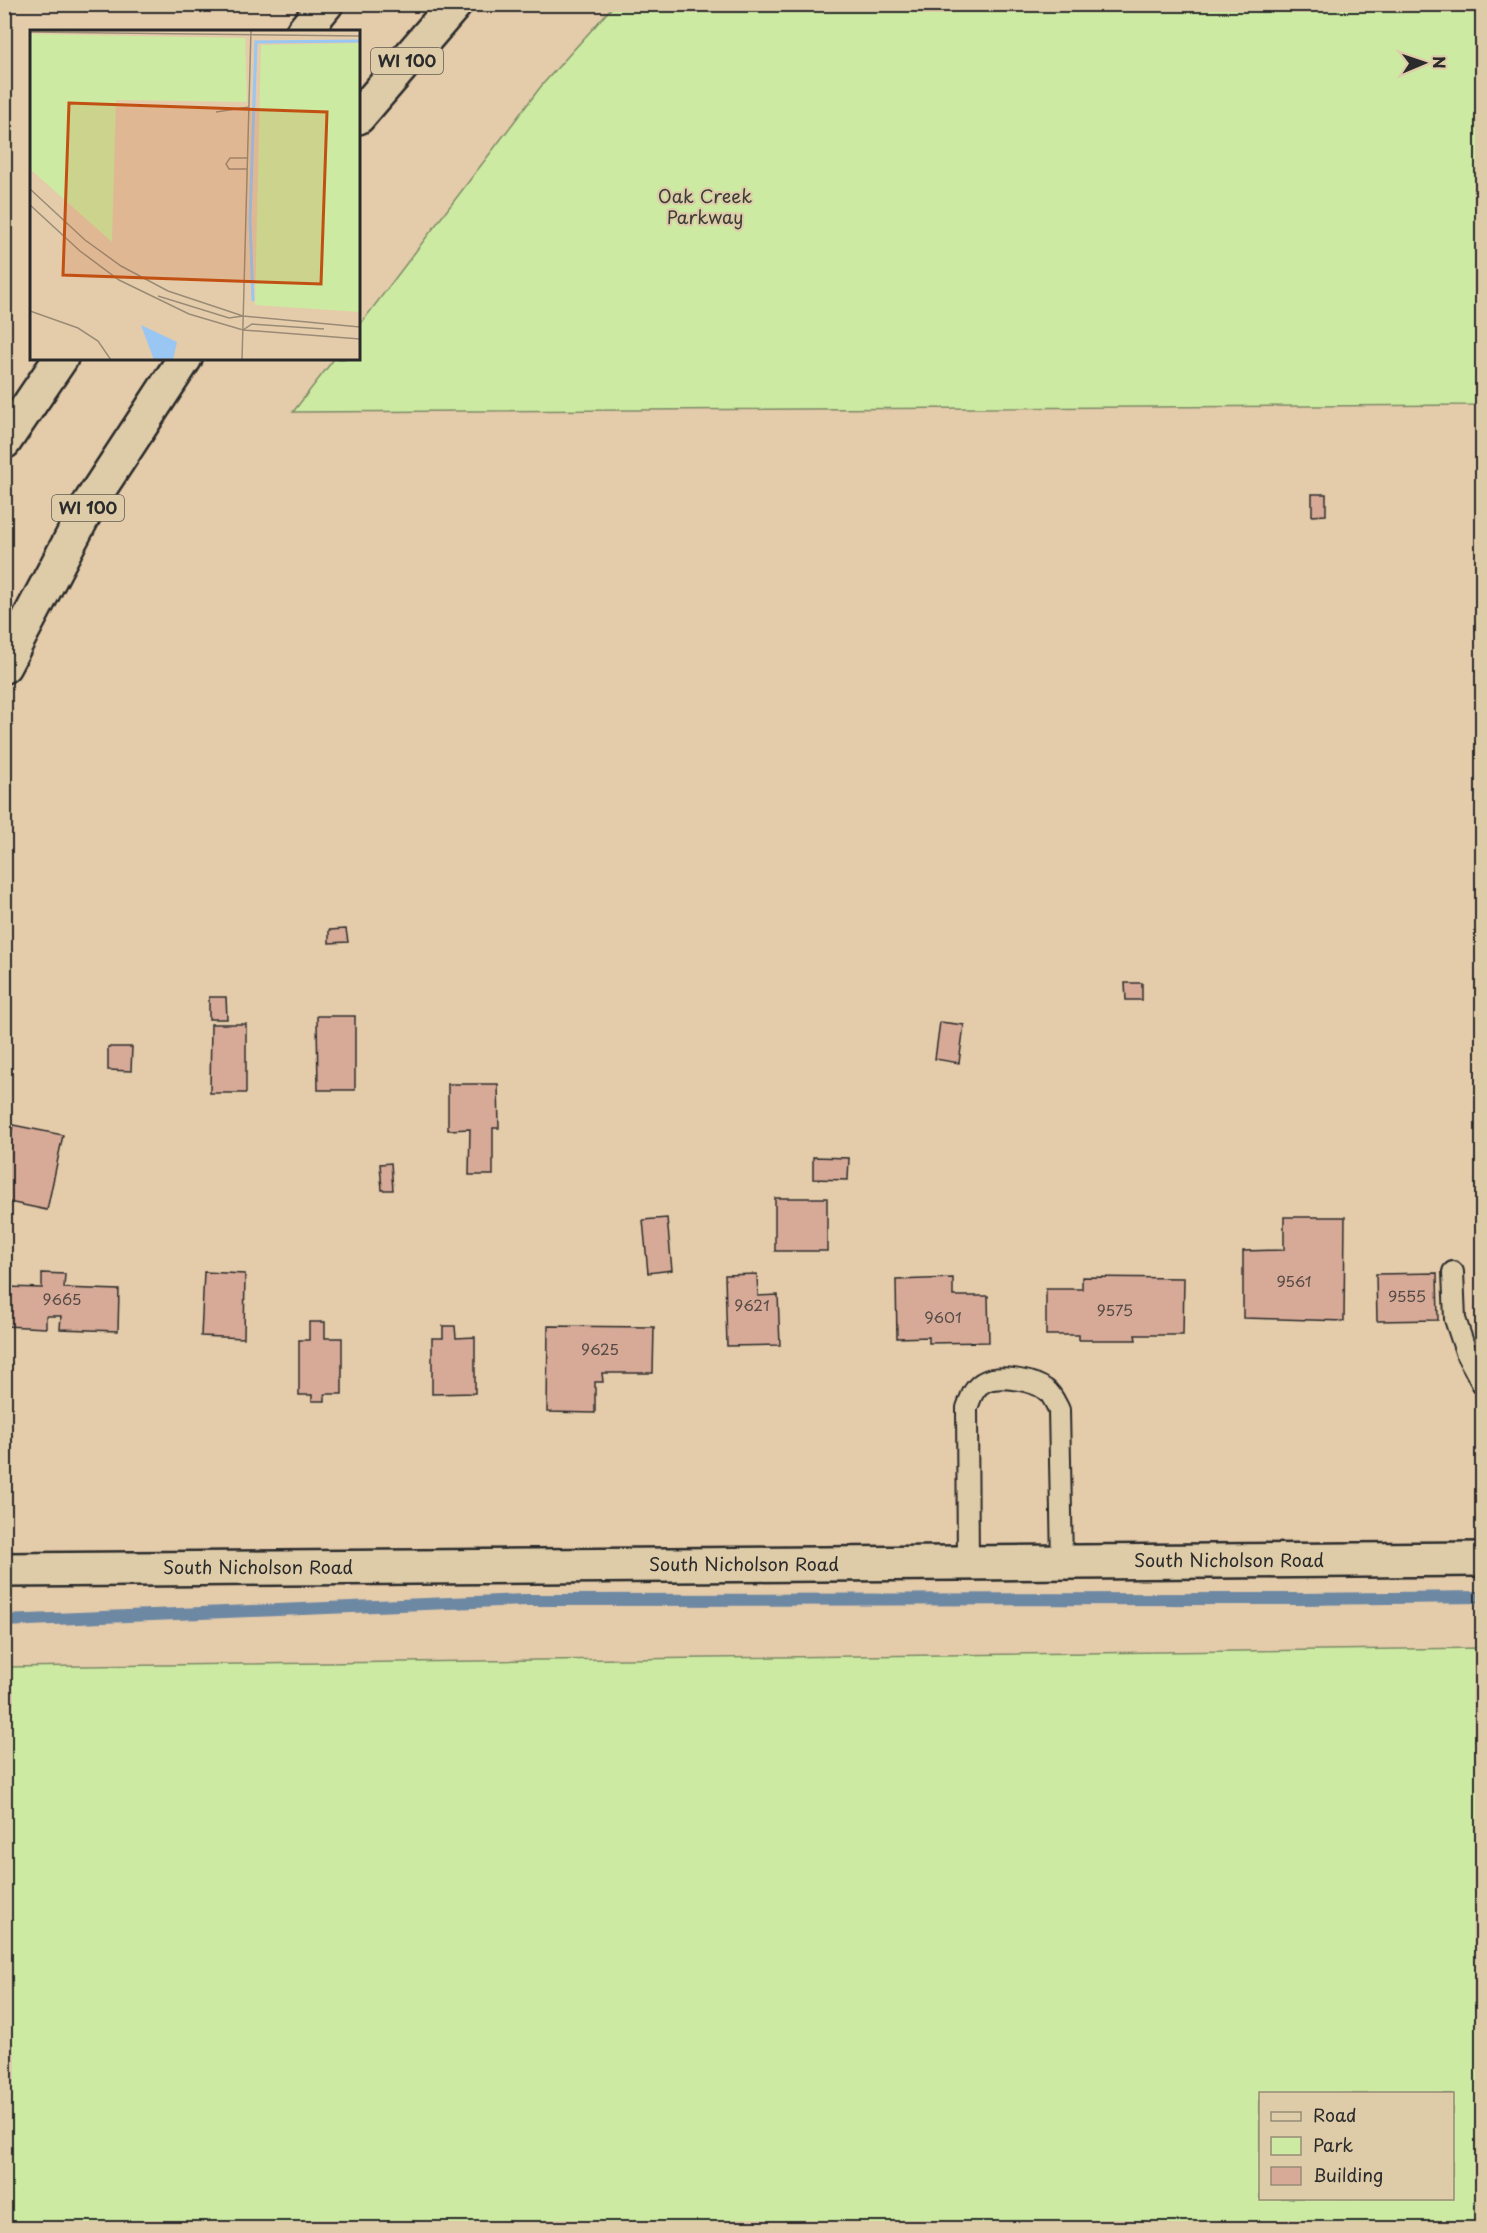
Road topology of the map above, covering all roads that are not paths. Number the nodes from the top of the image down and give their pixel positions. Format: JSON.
{"nodes":[{"id":1,"x":326,"y":4,"type":"edge"},
{"id":2,"x":455,"y":4,"type":"edge"},
{"id":3,"x":305,"y":30,"type":"edge"},
{"id":4,"x":360,"y":115,"type":"edge"},
{"id":5,"x":61,"y":360,"type":"edge"},
{"id":6,"x":185,"y":360,"type":"edge"},
{"id":7,"x":4,"y":442,"type":"edge"},
{"id":8,"x":4,"y":666,"type":"edge"},
{"id":9,"x":1453,"y":1272,"type":"dead end"},
{"id":10,"x":1482,"y":1383,"type":"edge"},
{"id":11,"x":1482,"y":1559,"type":"edge"},
{"id":12,"x":1062,"y":1562,"type":"junction"},
{"id":13,"x":968,"y":1563,"type":"junction"},
{"id":14,"x":4,"y":1570,"type":"edge"}],
"edges":[{"from":1,"to":3,"type":"street"},
{"from":2,"to":4,"type":"street","number":"WI 100"},
{"from":5,"to":7,"type":"street"},
{"from":6,"to":8,"type":"street","number":"WI 100"},
{"from":9,"to":10,"type":"lane"},
{"from":11,"to":12,"type":"street","name":"South Nicholson Road"},
{"from":12,"to":13,"type":"street","name":"South Nicholson Road"},
{"from":12,"to":13,"type":"lane"},
{"from":13,"to":14,"type":"street","name":"South Nicholson Road"}]}
